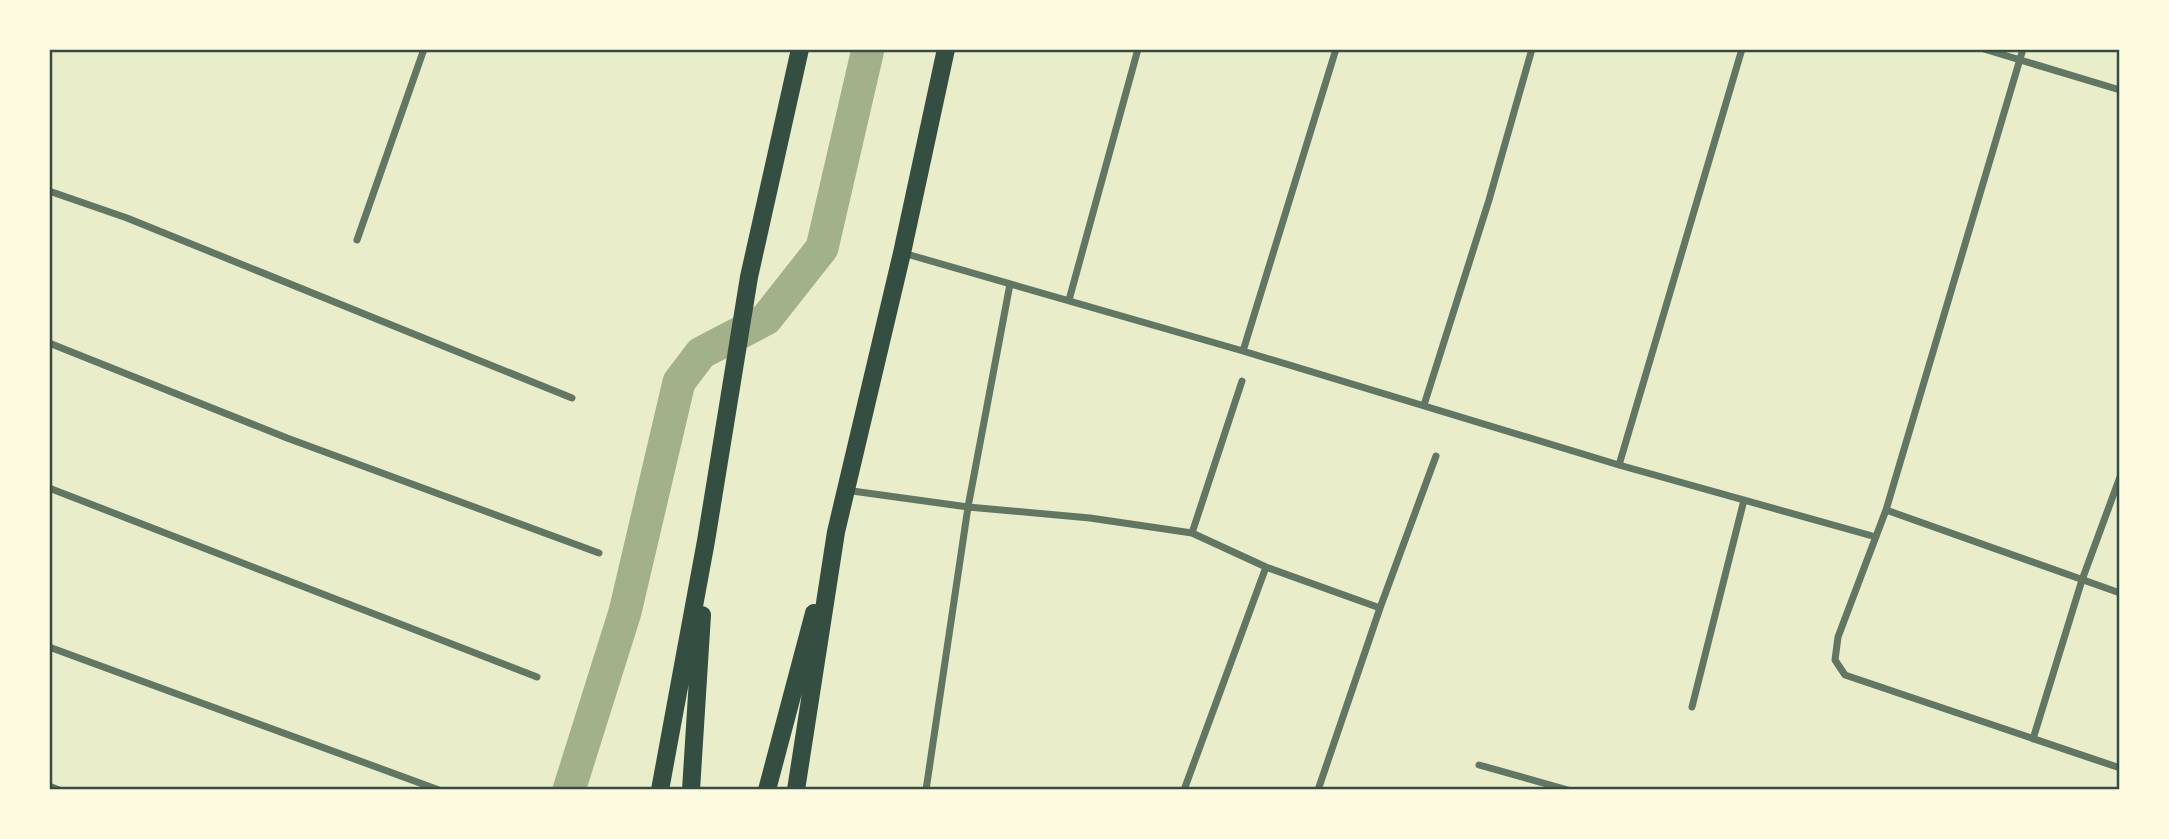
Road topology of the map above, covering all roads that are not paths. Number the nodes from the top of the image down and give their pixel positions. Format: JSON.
{"nodes":[{"id":1,"x":424,"y":49,"type":"edge"},
{"id":2,"x":800,"y":49,"type":"edge"},
{"id":3,"x":946,"y":49,"type":"edge"},
{"id":4,"x":1138,"y":49,"type":"edge"},
{"id":5,"x":1336,"y":49,"type":"edge"},
{"id":6,"x":1532,"y":49,"type":"edge"},
{"id":7,"x":1742,"y":49,"type":"edge"},
{"id":8,"x":1984,"y":49,"type":"edge"},
{"id":9,"x":2023,"y":49,"type":"edge"},
{"id":10,"x":2020,"y":59,"type":"junction"},
{"id":11,"x":2120,"y":90,"type":"edge"},
{"id":12,"x":49,"y":191,"type":"edge"},
{"id":13,"x":357,"y":240,"type":"dead end"},
{"id":14,"x":902,"y":253,"type":"junction"},
{"id":15,"x":1010,"y":284,"type":"junction"},
{"id":16,"x":1069,"y":300,"type":"junction"},
{"id":17,"x":49,"y":343,"type":"edge"},
{"id":18,"x":1243,"y":351,"type":"junction"},
{"id":19,"x":1242,"y":381,"type":"dead end"},
{"id":20,"x":572,"y":398,"type":"dead end"},
{"id":21,"x":1424,"y":405,"type":"junction"},
{"id":22,"x":1436,"y":456,"type":"dead end"},
{"id":23,"x":1619,"y":465,"type":"junction"},
{"id":24,"x":2120,"y":477,"type":"edge"},
{"id":25,"x":49,"y":488,"type":"edge"},
{"id":26,"x":844,"y":490,"type":"junction"},
{"id":27,"x":1744,"y":500,"type":"junction"},
{"id":28,"x":968,"y":507,"type":"junction"},
{"id":29,"x":1886,"y":510,"type":"junction"},
{"id":30,"x":836,"y":532,"type":"junction"},
{"id":31,"x":1192,"y":533,"type":"junction"},
{"id":32,"x":1877,"y":537,"type":"junction"},
{"id":33,"x":706,"y":541,"type":"junction"},
{"id":34,"x":600,"y":553,"type":"dead end"},
{"id":35,"x":1266,"y":567,"type":"junction"},
{"id":36,"x":2082,"y":580,"type":"junction"},
{"id":37,"x":2120,"y":593,"type":"edge"},
{"id":38,"x":1380,"y":608,"type":"junction"},
{"id":39,"x":49,"y":647,"type":"edge"},
{"id":40,"x":537,"y":677,"type":"dead end"},
{"id":41,"x":1692,"y":707,"type":"dead end"},
{"id":42,"x":2033,"y":738,"type":"junction"},
{"id":43,"x":1479,"y":765,"type":"dead end"},
{"id":44,"x":2120,"y":768,"type":"edge"},
{"id":45,"x":49,"y":786,"type":"edge"},
{"id":46,"x":59,"y":790,"type":"edge"},
{"id":47,"x":439,"y":790,"type":"edge"},
{"id":48,"x":660,"y":790,"type":"edge"},
{"id":49,"x":691,"y":790,"type":"edge"},
{"id":50,"x":767,"y":790,"type":"edge"},
{"id":51,"x":796,"y":790,"type":"edge"},
{"id":52,"x":926,"y":790,"type":"edge"},
{"id":53,"x":1184,"y":790,"type":"edge"},
{"id":54,"x":1318,"y":790,"type":"edge"},
{"id":55,"x":1568,"y":790,"type":"edge"}],
"edges":[{"from":1,"to":13,"type":"street"},
{"from":2,"to":33,"type":"main road"},
{"from":3,"to":14,"type":"main road"},
{"from":4,"to":16,"type":"street"},
{"from":5,"to":18,"type":"street"},
{"from":6,"to":21,"type":"street"},
{"from":7,"to":23,"type":"street"},
{"from":8,"to":10,"type":"street"},
{"from":9,"to":10,"type":"street"},
{"from":10,"to":11,"type":"street"},
{"from":10,"to":29,"type":"street"},
{"from":12,"to":20,"type":"street"},
{"from":14,"to":15,"type":"street"},
{"from":14,"to":26,"type":"main road"},
{"from":15,"to":16,"type":"street"},
{"from":15,"to":28,"type":"street"},
{"from":16,"to":18,"type":"street"},
{"from":17,"to":34,"type":"street"},
{"from":18,"to":21,"type":"street"},
{"from":19,"to":31,"type":"street"},
{"from":21,"to":23,"type":"street"},
{"from":22,"to":38,"type":"street"},
{"from":23,"to":27,"type":"street"},
{"from":24,"to":36,"type":"street"},
{"from":25,"to":40,"type":"street"},
{"from":26,"to":28,"type":"street"},
{"from":26,"to":30,"type":"main road"},
{"from":27,"to":32,"type":"street"},
{"from":27,"to":41,"type":"street"},
{"from":28,"to":31,"type":"street"},
{"from":28,"to":52,"type":"street"},
{"from":29,"to":32,"type":"street"},
{"from":29,"to":36,"type":"street"},
{"from":30,"to":50,"type":"main road"},
{"from":30,"to":51,"type":"main road"},
{"from":31,"to":35,"type":"street"},
{"from":32,"to":42,"type":"street"},
{"from":33,"to":48,"type":"main road"},
{"from":33,"to":49,"type":"main road"},
{"from":35,"to":38,"type":"street"},
{"from":35,"to":53,"type":"street"},
{"from":36,"to":37,"type":"street"},
{"from":36,"to":42,"type":"street"},
{"from":38,"to":54,"type":"street"},
{"from":39,"to":47,"type":"street"},
{"from":42,"to":44,"type":"street"},
{"from":43,"to":55,"type":"street"},
{"from":45,"to":46,"type":"street"}]}
